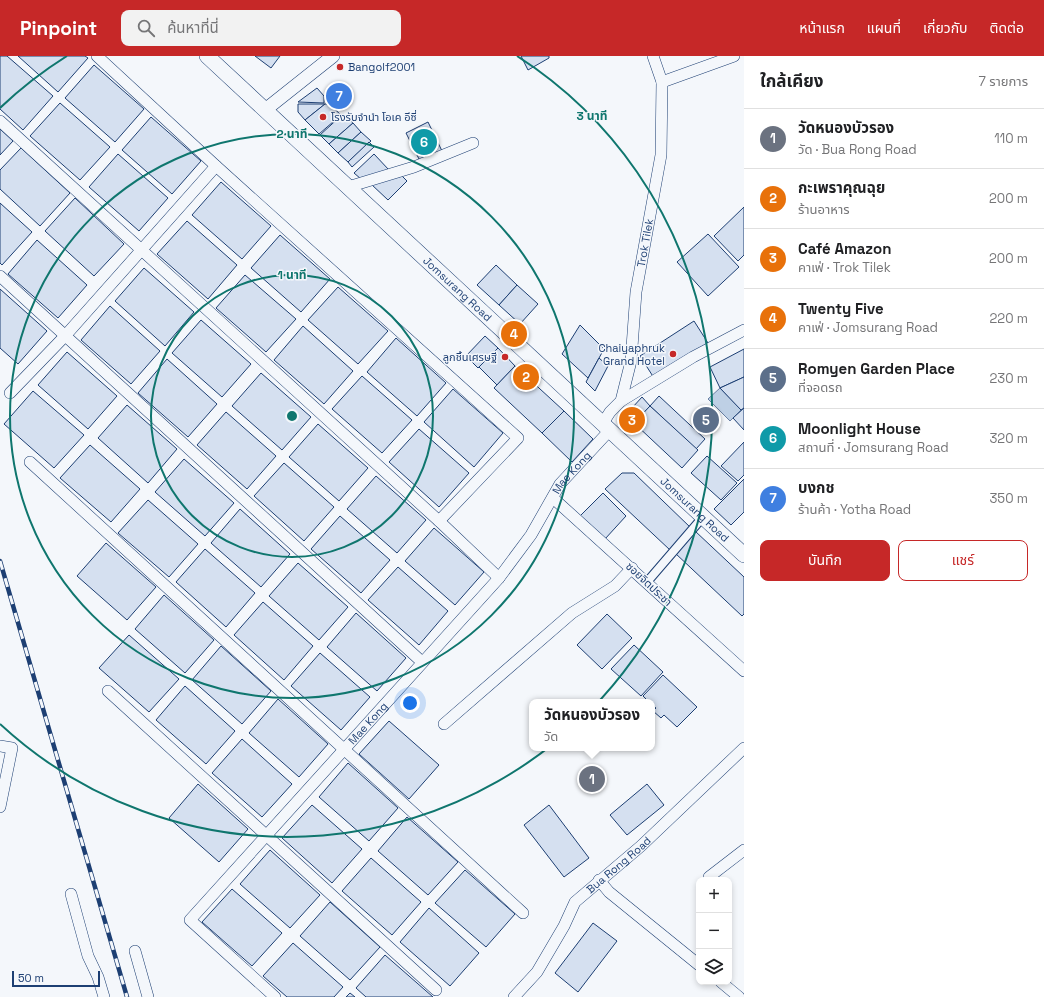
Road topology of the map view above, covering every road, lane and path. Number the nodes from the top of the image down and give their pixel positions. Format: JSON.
{"nodes":[{"id":1,"x":97,"y":56,"type":"edge"},
{"id":2,"x":207,"y":56,"type":"edge"},
{"id":3,"x":333,"y":56,"type":"edge"},
{"id":4,"x":653,"y":56,"type":"edge"},
{"id":5,"x":734,"y":56,"type":"edge"},
{"id":6,"x":662,"y":82,"type":"junction"},
{"id":7,"x":266,"y":110,"type":"junction"},
{"id":8,"x":0,"y":120,"type":"edge"},
{"id":9,"x":473,"y":143,"type":"dead end"},
{"id":10,"x":216,"y":166,"type":"junction"},
{"id":11,"x":348,"y":187,"type":"junction"},
{"id":12,"x":140,"y":250,"type":"junction"},
{"id":13,"x":0,"y":276,"type":"edge"},
{"id":14,"x":744,"y":330,"type":"edge"},
{"id":15,"x":65,"y":336,"type":"junction"},
{"id":16,"x":10,"y":393,"type":"dead end"},
{"id":17,"x":620,"y":401,"type":"junction"},
{"id":18,"x":606,"y":426,"type":"junction"},
{"id":19,"x":30,"y":462,"type":"dead end"},
{"id":20,"x":553,"y":498,"type":"junction"},
{"id":21,"x":703,"y":517,"type":"junction"},
{"id":22,"x":439,"y":522,"type":"junction"},
{"id":23,"x":744,"y":555,"type":"edge"},
{"id":24,"x":632,"y":568,"type":"junction"},
{"id":25,"x":499,"y":578,"type":"junction"},
{"id":26,"x":647,"y":582,"type":"junction"},
{"id":27,"x":422,"y":662,"type":"junction"},
{"id":28,"x":744,"y":671,"type":"edge"},
{"id":29,"x":108,"y":691,"type":"dead end"},
{"id":30,"x":444,"y":724,"type":"dead end"},
{"id":31,"x":0,"y":746,"type":"edge"},
{"id":32,"x":744,"y":748,"type":"edge"},
{"id":33,"x":345,"y":749,"type":"junction"},
{"id":34,"x":0,"y":807,"type":"edge"},
{"id":35,"x":267,"y":835,"type":"junction"},
{"id":36,"x":744,"y":850,"type":"edge"},
{"id":37,"x":709,"y":877,"type":"dead end"},
{"id":38,"x":599,"y":880,"type":"junction"},
{"id":39,"x":71,"y":894,"type":"dead end"},
{"id":40,"x":523,"y":913,"type":"dead end"},
{"id":41,"x":135,"y":951,"type":"dead end"},
{"id":42,"x":696,"y":962,"type":"edge"},
{"id":43,"x":725,"y":985,"type":"edge"},
{"id":44,"x":436,"y":990,"type":"dead end"},
{"id":45,"x":104,"y":997,"type":"edge"},
{"id":46,"x":148,"y":997,"type":"edge"},
{"id":47,"x":275,"y":997,"type":"edge"},
{"id":48,"x":514,"y":997,"type":"edge"},
{"id":49,"x":739,"y":997,"type":"edge"}],
"edges":[{"from":1,"to":10,"type":"street"},
{"from":2,"to":7,"type":"main road","name":"Jomsurang Road"},
{"from":3,"to":7,"type":"street"},
{"from":4,"to":6,"type":"street","name":"Trok Tilek"},
{"from":5,"to":6,"type":"street"},
{"from":6,"to":17,"type":"street","name":"Trok Tilek"},
{"from":7,"to":11,"type":"main road","name":"Jomsurang Road"},
{"from":8,"to":12,"type":"street"},
{"from":9,"to":11,"type":"street"},
{"from":10,"to":12,"type":"street"},
{"from":10,"to":22,"type":"street"},
{"from":11,"to":18,"type":"main road","name":"Jomsurang Road"},
{"from":12,"to":15,"type":"street"},
{"from":12,"to":22,"type":"street"},
{"from":13,"to":15,"type":"street"},
{"from":14,"to":17,"type":"street"},
{"from":15,"to":16,"type":"street"},
{"from":15,"to":27,"type":"street"},
{"from":17,"to":18,"type":"street","name":"Trok Tilek"},
{"from":18,"to":20,"type":"street","name":"Mae Kong"},
{"from":18,"to":21,"type":"main road","name":"Jomsurang Road"},
{"from":19,"to":33,"type":"street"},
{"from":20,"to":24,"type":"street","name":"ซอยจิตประชา"},
{"from":20,"to":25,"type":"street","name":"Mae Kong"},
{"from":21,"to":23,"type":"main road","name":"Jomsurang Road"},
{"from":21,"to":26,"type":"street"},
{"from":22,"to":25,"type":"street"},
{"from":24,"to":26,"type":"street","name":"ซอยจิตประชา"},
{"from":24,"to":30,"type":"street"},
{"from":25,"to":27,"type":"street","name":"Mae Kong"},
{"from":26,"to":28,"type":"street","name":"ซอยจิตประชา"},
{"from":27,"to":33,"type":"street","name":"Mae Kong"},
{"from":29,"to":35,"type":"street"},
{"from":31,"to":34,"type":"street"},
{"from":32,"to":38,"type":"street","name":"Bua Rong Road"},
{"from":33,"to":35,"type":"street","name":"Mae Kong"},
{"from":33,"to":40,"type":"street"},
{"from":35,"to":44,"type":"street"},
{"from":35,"to":47,"type":"street","name":"Mae Kong"},
{"from":36,"to":37,"type":"street"},
{"from":38,"to":42,"type":"street"},
{"from":38,"to":48,"type":"street","name":"Bua Rong Road"},
{"from":39,"to":45,"type":"street"},
{"from":41,"to":46,"type":"street"},
{"from":43,"to":49,"type":"street"}]}
